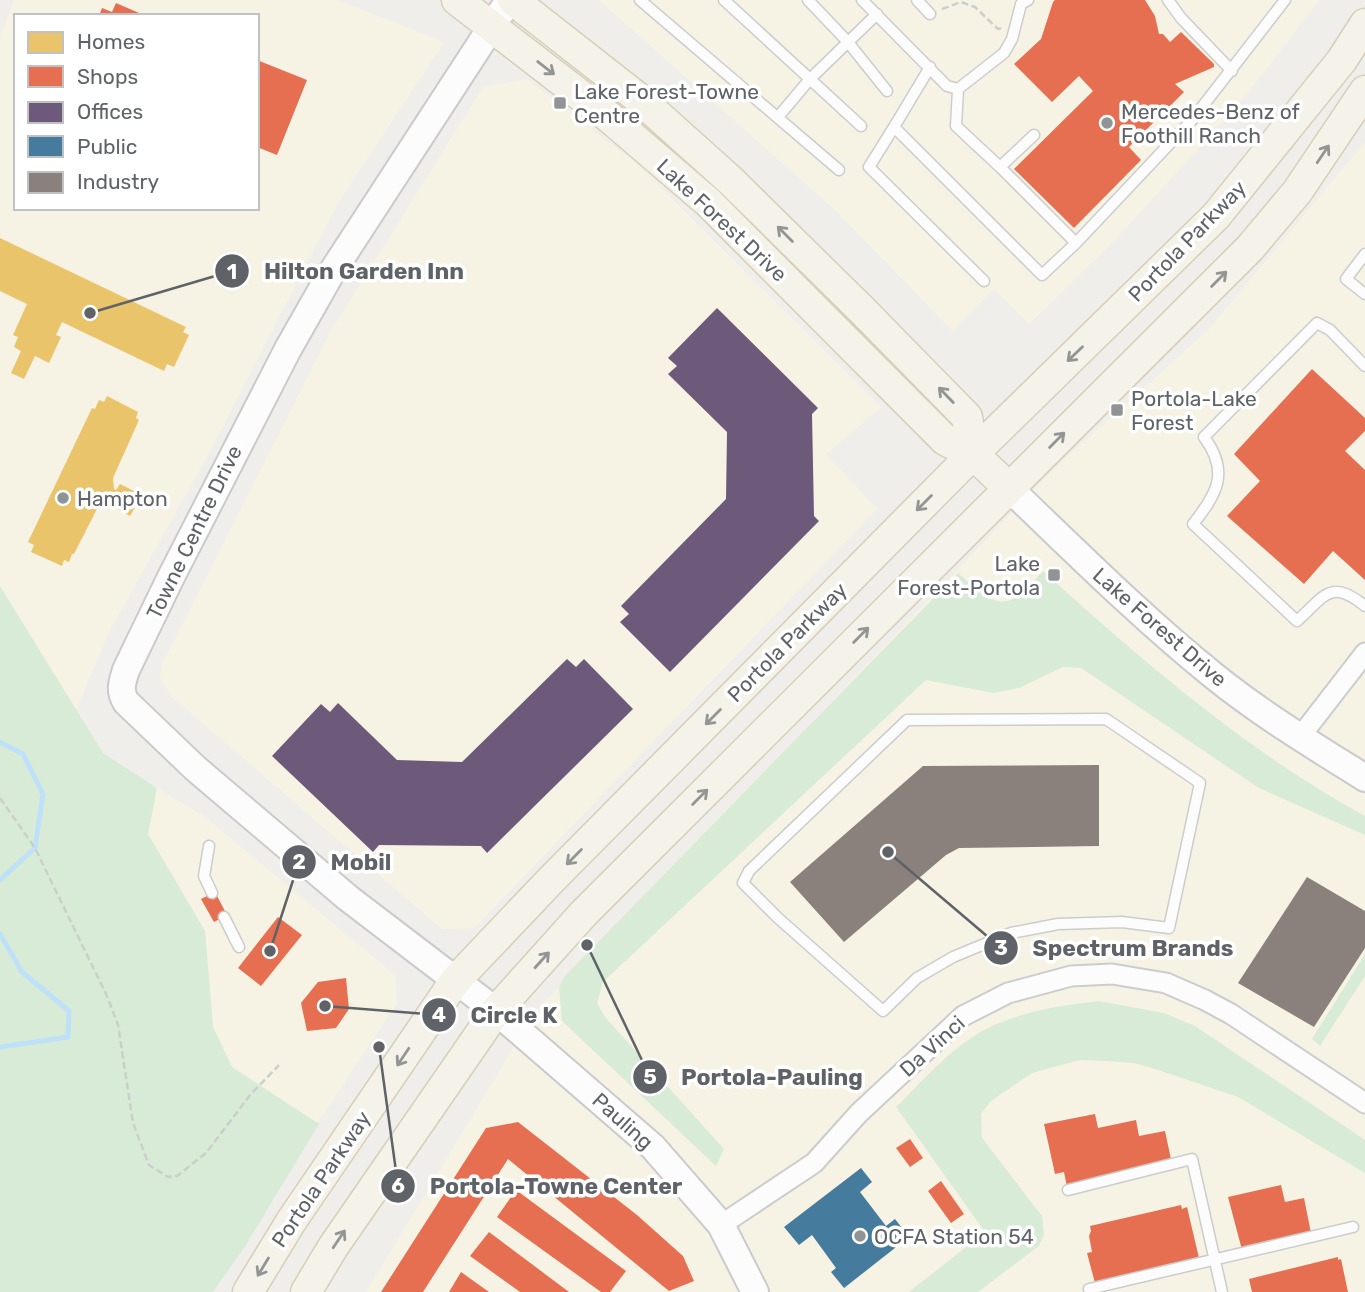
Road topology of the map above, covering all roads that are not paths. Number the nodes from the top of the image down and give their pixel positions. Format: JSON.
{"nodes":[{"id":1,"x":457,"y":0,"type":"edge"},
{"id":2,"x":511,"y":0,"type":"edge"},
{"id":3,"x":639,"y":0,"type":"edge"},
{"id":4,"x":724,"y":0,"type":"edge"},
{"id":5,"x":807,"y":0,"type":"edge"},
{"id":6,"x":862,"y":0,"type":"edge"},
{"id":7,"x":916,"y":0,"type":"edge"},
{"id":8,"x":1168,"y":0,"type":"edge"},
{"id":9,"x":1285,"y":0,"type":"edge"},
{"id":10,"x":1022,"y":1,"type":"edge"},
{"id":11,"x":877,"y":14,"type":"junction"},
{"id":12,"x":930,"y":14,"type":"road end"},
{"id":13,"x":1365,"y":24,"type":"edge"},
{"id":14,"x":493,"y":26,"type":"junction"},
{"id":15,"x":847,"y":41,"type":"junction"},
{"id":16,"x":930,"y":67,"type":"junction"},
{"id":17,"x":1232,"y":71,"type":"junction"},
{"id":18,"x":810,"y":79,"type":"junction"},
{"id":19,"x":958,"y":89,"type":"junction"},
{"id":20,"x":1365,"y":90,"type":"edge"},
{"id":21,"x":887,"y":91,"type":"dead end"},
{"id":22,"x":778,"y":117,"type":"junction"},
{"id":23,"x":861,"y":126,"type":"dead end"},
{"id":24,"x":894,"y":127,"type":"junction"},
{"id":25,"x":1034,"y":135,"type":"dead end"},
{"id":26,"x":1000,"y":167,"type":"junction"},
{"id":27,"x":839,"y":170,"type":"dead end"},
{"id":28,"x":1076,"y":243,"type":"junction"},
{"id":29,"x":1365,"y":254,"type":"edge"},
{"id":30,"x":984,"y":281,"type":"dead end"},
{"id":31,"x":1365,"y":294,"type":"edge"},
{"id":32,"x":1365,"y":366,"type":"edge"},
{"id":33,"x":972,"y":454,"type":"junction"},
{"id":34,"x":1009,"y":488,"type":"junction"},
{"id":35,"x":1365,"y":606,"type":"edge"},
{"id":36,"x":1365,"y":653,"type":"edge"},
{"id":37,"x":1300,"y":737,"type":"junction"},
{"id":38,"x":1365,"y":778,"type":"edge"},
{"id":39,"x":209,"y":846,"type":"dead end"},
{"id":40,"x":212,"y":893,"type":"dead end"},
{"id":41,"x":223,"y":917,"type":"dead end"},
{"id":42,"x":239,"y":947,"type":"dead end"},
{"id":43,"x":455,"y":981,"type":"junction"},
{"id":44,"x":496,"y":1011,"type":"junction"},
{"id":45,"x":883,"y":1011,"type":"joint"},
{"id":46,"x":1365,"y":1103,"type":"edge"},
{"id":47,"x":1068,"y":1190,"type":"dead end"},
{"id":48,"x":721,"y":1225,"type":"junction"},
{"id":49,"x":1353,"y":1227,"type":"dead end"},
{"id":50,"x":1215,"y":1259,"type":"junction"},
{"id":51,"x":1089,"y":1289,"type":"dead end"},
{"id":52,"x":248,"y":1292,"type":"edge"},
{"id":53,"x":306,"y":1292,"type":"edge"},
{"id":54,"x":755,"y":1292,"type":"edge"},
{"id":55,"x":1222,"y":1292,"type":"edge"}],
"edges":[{"from":1,"to":14,"type":"main road","name":"Lake Forest Drive"},
{"from":2,"to":14,"type":"main road","name":"Towne Centre Drive"},
{"from":33,"to":2,"type":"main road","name":"Lake Forest Drive","one_way":true},
{"from":3,"to":22,"type":"lane"},
{"from":4,"to":18,"type":"lane"},
{"from":5,"to":15,"type":"lane"},
{"from":6,"to":11,"type":"lane"},
{"from":7,"to":12,"type":"lane"},
{"from":8,"to":17,"type":"lane"},
{"from":9,"to":17,"type":"lane"},
{"from":10,"to":19,"type":"lane"},
{"from":11,"to":15,"type":"lane"},
{"from":11,"to":16,"type":"lane"},
{"from":13,"to":33,"type":"main road","name":"Portola Parkway","one_way":true},
{"from":14,"to":33,"type":"main road","name":"Lake Forest Drive","one_way":true},
{"from":14,"to":43,"type":"main road","name":"Towne Centre Drive"},
{"from":15,"to":18,"type":"lane"},
{"from":15,"to":21,"type":"lane"},
{"from":16,"to":19,"type":"lane"},
{"from":16,"to":24,"type":"lane"},
{"from":17,"to":28,"type":"lane"},
{"from":18,"to":22,"type":"lane"},
{"from":18,"to":23,"type":"lane"},
{"from":19,"to":26,"type":"lane"},
{"from":34,"to":20,"type":"main road","one_way":true},
{"from":22,"to":27,"type":"lane"},
{"from":24,"to":28,"type":"lane"},
{"from":24,"to":30,"type":"lane"},
{"from":25,"to":26,"type":"lane"},
{"from":26,"to":28,"type":"lane"},
{"from":29,"to":31,"type":"lane"},
{"from":32,"to":35,"type":"lane"},
{"from":33,"to":34,"type":"main road","name":"Lake Forest Drive"},
{"from":33,"to":43,"type":"main road","name":"Portola Parkway","one_way":true},
{"from":34,"to":37,"type":"main road","name":"Lake Forest Drive"},
{"from":44,"to":34,"type":"main road","one_way":true},
{"from":36,"to":37,"type":"street"},
{"from":37,"to":38,"type":"main road","name":"Lake Forest Drive"},
{"from":39,"to":40,"type":"lane"},
{"from":41,"to":42,"type":"lane"},
{"from":43,"to":44,"type":"main road","name":"Pauling"},
{"from":43,"to":52,"type":"main road","name":"Portola Parkway","one_way":true},
{"from":44,"to":48,"type":"main road","name":"Pauling"},
{"from":53,"to":44,"type":"main road","one_way":true},
{"from":45,"to":45,"type":"lane"},
{"from":46,"to":48,"type":"street","name":"Da Vinci"},
{"from":47,"to":50,"type":"lane"},
{"from":48,"to":54,"type":"main road","name":"Pauling"},
{"from":49,"to":50,"type":"lane"},
{"from":50,"to":51,"type":"lane"},
{"from":50,"to":55,"type":"lane"}]}
